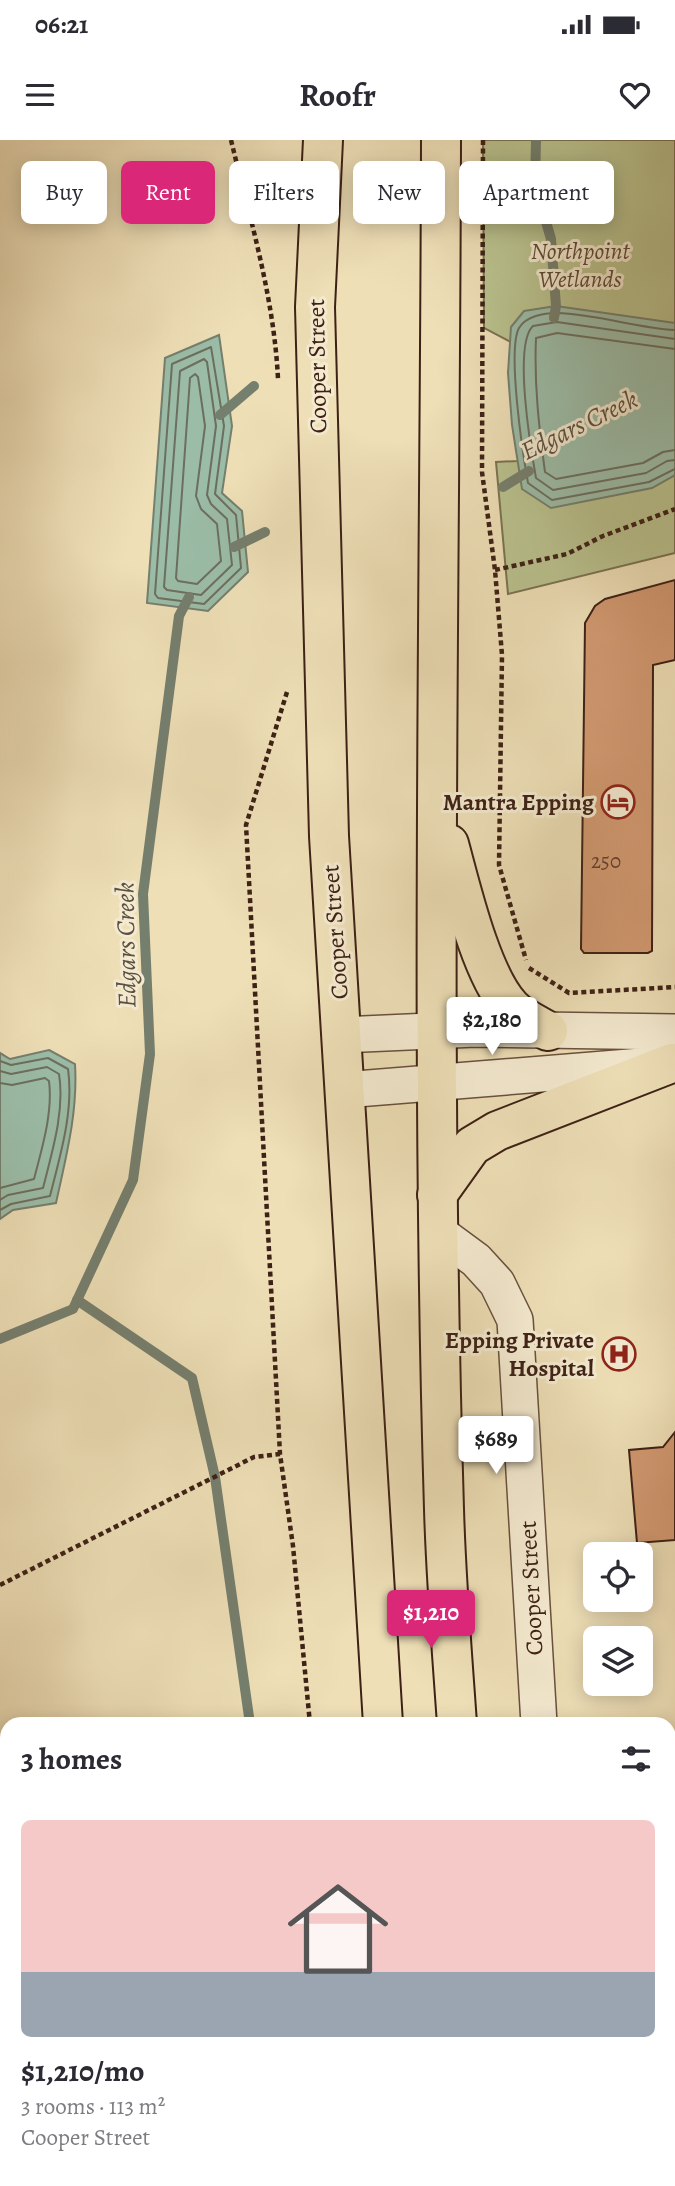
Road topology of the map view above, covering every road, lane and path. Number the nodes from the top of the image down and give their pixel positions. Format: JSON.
{"nodes":[{"id":1,"x":231,"y":140,"type":"edge"},
{"id":2,"x":441,"y":140,"type":"edge"},
{"id":3,"x":483,"y":140,"type":"edge"},
{"id":4,"x":321,"y":145,"type":"edge"},
{"id":5,"x":279,"y":382,"type":"dead end"},
{"id":6,"x":675,"y":509,"type":"edge"},
{"id":7,"x":495,"y":570,"type":"junction"},
{"id":8,"x":286,"y":682,"type":"dead end"},
{"id":9,"x":436,"y":798,"type":"junction"},
{"id":10,"x":675,"y":987,"type":"edge"},
{"id":11,"x":436,"y":1029,"type":"junction"},
{"id":12,"x":548,"y":1031,"type":"junction"},
{"id":13,"x":341,"y":1035,"type":"junction"},
{"id":14,"x":674,"y":1053,"type":"edge"},
{"id":15,"x":438,"y":1083,"type":"junction"},
{"id":16,"x":344,"y":1090,"type":"junction"},
{"id":17,"x":438,"y":1213,"type":"junction"},
{"id":18,"x":280,"y":1454,"type":"junction"},
{"id":19,"x":447,"y":1570,"type":"junction"},
{"id":20,"x":0,"y":1585,"type":"edge"},
{"id":21,"x":309,"y":1717,"type":"edge"},
{"id":22,"x":383,"y":1717,"type":"edge"},
{"id":23,"x":457,"y":1717,"type":"edge"},
{"id":24,"x":469,"y":1717,"type":"edge"},
{"id":25,"x":539,"y":1717,"type":"edge"}],
"edges":[{"from":1,"to":5,"type":"path"},
{"from":2,"to":9,"type":"main road"},
{"from":3,"to":7,"type":"path"},
{"from":4,"to":13,"type":"main road","name":"Cooper Street"},
{"from":6,"to":7,"type":"path"},
{"from":7,"to":10,"type":"path"},
{"from":8,"to":18,"type":"path"},
{"from":9,"to":11,"type":"main road"},
{"from":9,"to":12,"type":"main road"},
{"from":11,"to":12,"type":"street"},
{"from":11,"to":13,"type":"street"},
{"from":11,"to":15,"type":"main road"},
{"from":12,"to":14,"type":"street"},
{"from":13,"to":16,"type":"main road","name":"Cooper Street"},
{"from":14,"to":15,"type":"street"},
{"from":14,"to":17,"type":"main road"},
{"from":15,"to":16,"type":"street"},
{"from":15,"to":17,"type":"main road"},
{"from":16,"to":22,"type":"main road","name":"Cooper Street"},
{"from":17,"to":19,"type":"main road"},
{"from":17,"to":25,"type":"street","name":"Cooper Street"},
{"from":18,"to":20,"type":"path"},
{"from":18,"to":21,"type":"path"},
{"from":19,"to":23,"type":"main road"},
{"from":19,"to":24,"type":"street"}]}
